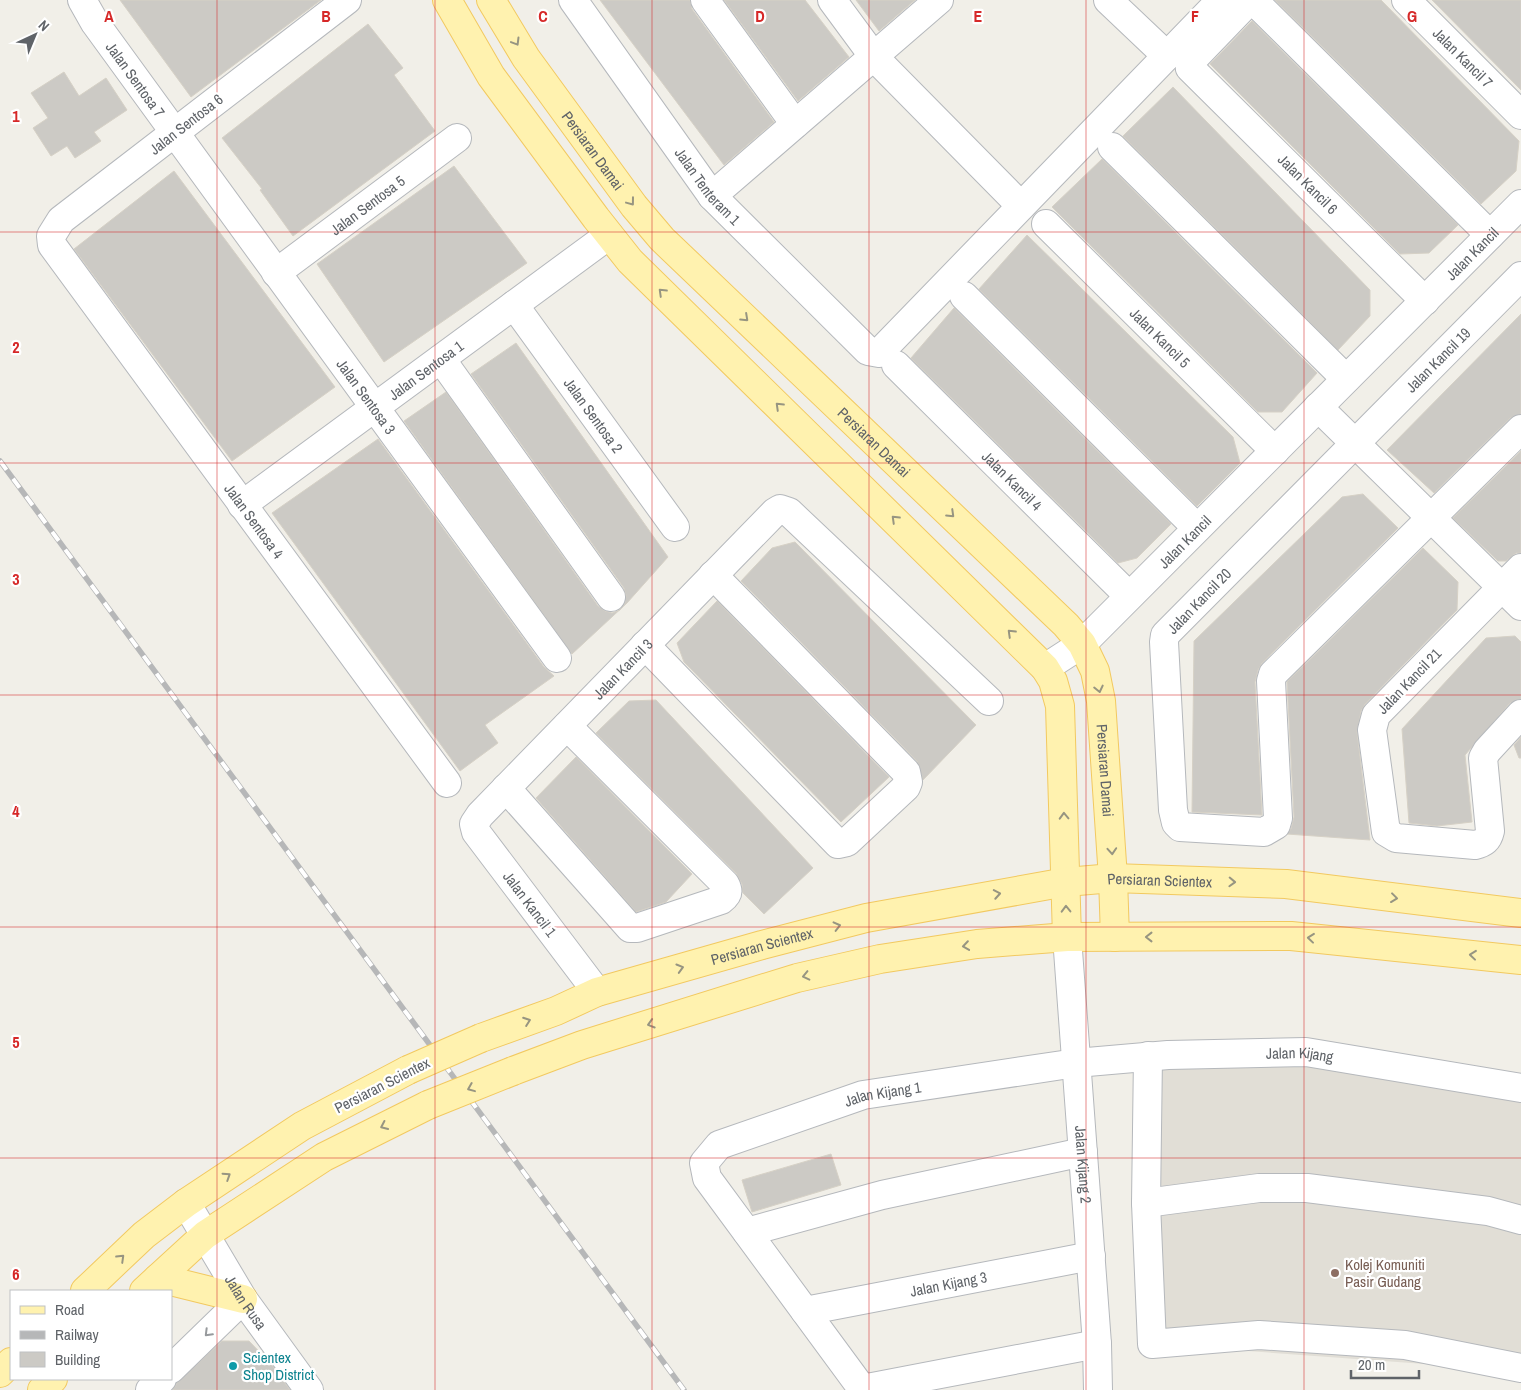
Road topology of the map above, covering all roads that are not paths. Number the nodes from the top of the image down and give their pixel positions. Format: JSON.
{"nodes":[{"id":1,"x":82,"y":0,"type":"edge"},
{"id":2,"x":346,"y":0,"type":"edge"},
{"id":3,"x":447,"y":0,"type":"edge"},
{"id":4,"x":491,"y":0,"type":"edge"},
{"id":5,"x":574,"y":0,"type":"edge"},
{"id":6,"x":705,"y":0,"type":"edge"},
{"id":7,"x":832,"y":0,"type":"edge"},
{"id":8,"x":939,"y":0,"type":"edge"},
{"id":9,"x":1108,"y":0,"type":"edge"},
{"id":10,"x":1221,"y":0,"type":"edge"},
{"id":11,"x":1406,"y":0,"type":"edge"},
{"id":12,"x":874,"y":57,"type":"junction"},
{"id":13,"x":1179,"y":62,"type":"junction"},
{"id":14,"x":1521,"y":114,"type":"edge"},
{"id":15,"x":795,"y":124,"type":"junction"},
{"id":16,"x":175,"y":132,"type":"junction"},
{"id":17,"x":457,"y":138,"type":"dead end"},
{"id":18,"x":1112,"y":147,"type":"dead end"},
{"id":19,"x":712,"y":196,"type":"junction"},
{"id":20,"x":1521,"y":204,"type":"edge"},
{"id":21,"x":1022,"y":206,"type":"junction"},
{"id":22,"x":1046,"y":224,"type":"dead end"},
{"id":23,"x":609,"y":235,"type":"junction"},
{"id":24,"x":1490,"y":235,"type":"junction"},
{"id":25,"x":61,"y":259,"type":"joint"},
{"id":26,"x":276,"y":273,"type":"junction"},
{"id":27,"x":1521,"y":276,"type":"edge"},
{"id":28,"x":964,"y":296,"type":"dead end"},
{"id":29,"x":1425,"y":301,"type":"junction"},
{"id":30,"x":514,"y":305,"type":"junction"},
{"id":31,"x":441,"y":359,"type":"junction"},
{"id":32,"x":896,"y":365,"type":"dead end"},
{"id":33,"x":1346,"y":379,"type":"junction"},
{"id":34,"x":1318,"y":407,"type":"junction"},
{"id":35,"x":375,"y":408,"type":"junction"},
{"id":36,"x":1521,"y":429,"type":"edge"},
{"id":37,"x":1355,"y":443,"type":"junction"},
{"id":38,"x":1275,"y":451,"type":"junction"},
{"id":39,"x":242,"y":505,"type":"junction"},
{"id":40,"x":1430,"y":518,"type":"junction"},
{"id":41,"x":675,"y":526,"type":"dead end"},
{"id":42,"x":1197,"y":528,"type":"junction"},
{"id":43,"x":1521,"y":568,"type":"edge"},
{"id":44,"x":713,"y":575,"type":"junction"},
{"id":45,"x":1501,"y":587,"type":"junction"},
{"id":46,"x":1129,"y":596,"type":"junction"},
{"id":47,"x":611,"y":597,"type":"dead end"},
{"id":48,"x":1521,"y":606,"type":"edge"},
{"id":49,"x":1082,"y":644,"type":"junction"},
{"id":50,"x":645,"y":645,"type":"junction"},
{"id":51,"x":557,"y":658,"type":"dead end"},
{"id":52,"x":1045,"y":668,"type":"junction"},
{"id":53,"x":989,"y":701,"type":"dead end"},
{"id":54,"x":1521,"y":714,"type":"edge"},
{"id":55,"x":567,"y":726,"type":"junction"},
{"id":56,"x":447,"y":783,"type":"dead end"},
{"id":57,"x":506,"y":788,"type":"junction"},
{"id":58,"x":480,"y":815,"type":"joint"},
{"id":59,"x":1113,"y":878,"type":"junction"},
{"id":60,"x":1066,"y":882,"type":"junction"},
{"id":61,"x":1521,"y":913,"type":"edge"},
{"id":62,"x":1067,"y":937,"type":"junction"},
{"id":63,"x":1115,"y":937,"type":"junction"},
{"id":64,"x":1521,"y":960,"type":"edge"},
{"id":65,"x":597,"y":992,"type":"junction"},
{"id":66,"x":1148,"y":1056,"type":"junction"},
{"id":67,"x":1076,"y":1062,"type":"junction"},
{"id":68,"x":1521,"y":1088,"type":"edge"},
{"id":69,"x":1083,"y":1152,"type":"junction"},
{"id":70,"x":186,"y":1203,"type":"junction"},
{"id":71,"x":1146,"y":1203,"type":"junction"},
{"id":72,"x":1521,"y":1220,"type":"edge"},
{"id":73,"x":747,"y":1232,"type":"junction"},
{"id":74,"x":205,"y":1235,"type":"junction"},
{"id":75,"x":1091,"y":1256,"type":"junction"},
{"id":76,"x":151,"y":1284,"type":"edge"},
{"id":77,"x":86,"y":1290,"type":"edge"},
{"id":78,"x":243,"y":1299,"type":"junction"},
{"id":79,"x":805,"y":1311,"type":"junction"},
{"id":80,"x":1097,"y":1344,"type":"junction"},
{"id":81,"x":10,"y":1363,"type":"edge"},
{"id":82,"x":172,"y":1368,"type":"edge"},
{"id":83,"x":1521,"y":1368,"type":"edge"},
{"id":84,"x":0,"y":1372,"type":"edge"},
{"id":85,"x":52,"y":1380,"type":"edge"},
{"id":86,"x":161,"y":1380,"type":"edge"},
{"id":87,"x":42,"y":1390,"type":"edge"},
{"id":88,"x":150,"y":1390,"type":"edge"},
{"id":89,"x":309,"y":1390,"type":"edge"},
{"id":90,"x":863,"y":1390,"type":"edge"},
{"id":91,"x":1098,"y":1390,"type":"edge"}],
"edges":[{"from":1,"to":16,"type":"street","name":"Jalan Sentosa 7"},
{"from":2,"to":16,"type":"street","name":"Jalan Sentosa 6"},
{"from":3,"to":23,"type":"main road"},
{"from":4,"to":49,"type":"main road","name":"Persiaran Damai","one_way":true},
{"from":5,"to":19,"type":"street","name":"Jalan Tenteram 1"},
{"from":6,"to":15,"type":"street"},
{"from":7,"to":12,"type":"street"},
{"from":8,"to":12,"type":"street"},
{"from":9,"to":13,"type":"street","name":"Jalan Kancil 6"},
{"from":10,"to":13,"type":"street"},
{"from":11,"to":14,"type":"street","name":"Jalan Kancil 7"},
{"from":12,"to":15,"type":"street"},
{"from":12,"to":21,"type":"street"},
{"from":13,"to":21,"type":"street"},
{"from":13,"to":24,"type":"street"},
{"from":13,"to":29,"type":"street","name":"Jalan Kancil 6"},
{"from":15,"to":19,"type":"street"},
{"from":16,"to":25,"type":"street","name":"Jalan Sentosa 6"},
{"from":16,"to":26,"type":"street","name":"Jalan Sentosa 3"},
{"from":17,"to":26,"type":"street","name":"Jalan Sentosa 5"},
{"from":18,"to":33,"type":"street"},
{"from":19,"to":21,"type":"street","name":"Jalan Tenteram 1"},
{"from":20,"to":24,"type":"street","name":"Jalan Kancil"},
{"from":22,"to":38,"type":"street","name":"Jalan Kancil 5"},
{"from":23,"to":30,"type":"street","name":"Jalan Sentosa 1"},
{"from":52,"to":23,"type":"main road","one_way":true},
{"from":24,"to":29,"type":"street","name":"Jalan Kancil"},
{"from":25,"to":39,"type":"street","name":"Jalan Sentosa 4"},
{"from":26,"to":35,"type":"street","name":"Jalan Sentosa 3"},
{"from":27,"to":37,"type":"street","name":"Jalan Kancil 19"},
{"from":28,"to":42,"type":"street"},
{"from":29,"to":33,"type":"street","name":"Jalan Kancil"},
{"from":30,"to":31,"type":"street","name":"Jalan Sentosa 1"},
{"from":30,"to":41,"type":"street","name":"Jalan Sentosa 2"},
{"from":31,"to":35,"type":"street","name":"Jalan Sentosa 1"},
{"from":31,"to":47,"type":"street"},
{"from":32,"to":46,"type":"street","name":"Jalan Kancil 4"},
{"from":33,"to":34,"type":"street","name":"Jalan Kancil"},
{"from":34,"to":37,"type":"street"},
{"from":34,"to":38,"type":"street","name":"Jalan Kancil"},
{"from":35,"to":39,"type":"street","name":"Jalan Sentosa 1"},
{"from":35,"to":51,"type":"street","name":"Jalan Sentosa 3"},
{"from":36,"to":40,"type":"street"},
{"from":37,"to":40,"type":"street"},
{"from":37,"to":40,"type":"street","name":"Jalan Kancil 20"},
{"from":38,"to":42,"type":"street","name":"Jalan Kancil"},
{"from":39,"to":56,"type":"street","name":"Jalan Sentosa 4"},
{"from":40,"to":45,"type":"street"},
{"from":42,"to":46,"type":"street","name":"Jalan Kancil"},
{"from":43,"to":45,"type":"street","name":"Jalan Kancil 21"},
{"from":44,"to":50,"type":"street","name":"Jalan Kancil 3"},
{"from":44,"to":50,"type":"street"},
{"from":44,"to":53,"type":"street","name":"Jalan Kancil 3"},
{"from":45,"to":48,"type":"street"},
{"from":45,"to":54,"type":"street","name":"Jalan Kancil 21"},
{"from":46,"to":49,"type":"street","name":"Jalan Kancil"},
{"from":49,"to":52,"type":"street","name":"Jalan Kancil"},
{"from":49,"to":59,"type":"main road","name":"Persiaran Damai","one_way":true},
{"from":50,"to":55,"type":"street","name":"Jalan Kancil 3"},
{"from":60,"to":52,"type":"main road","one_way":true},
{"from":55,"to":57,"type":"street","name":"Jalan Kancil 3"},
{"from":55,"to":57,"type":"street"},
{"from":57,"to":58,"type":"street","name":"Jalan Kancil 3"},
{"from":58,"to":65,"type":"street","name":"Jalan Kancil 1"},
{"from":59,"to":60,"type":"main road","name":"Persiaran Scientex"},
{"from":59,"to":61,"type":"main road","name":"Persiaran Scientex","one_way":true},
{"from":59,"to":63,"type":"main road","name":"Persiaran Damai"},
{"from":62,"to":60,"type":"main road","one_way":true},
{"from":65,"to":60,"type":"main road","name":"Persiaran Scientex","one_way":true},
{"from":62,"to":63,"type":"main road"},
{"from":62,"to":67,"type":"street","name":"Jalan Kijang 2"},
{"from":62,"to":74,"type":"main road","one_way":true,"bridge":true},
{"from":64,"to":63,"type":"main road","one_way":true},
{"from":70,"to":65,"type":"main road","name":"Persiaran Scientex","one_way":true,"bridge":true},
{"from":66,"to":67,"type":"street","name":"Jalan Kijang"},
{"from":66,"to":68,"type":"street","name":"Jalan Kijang"},
{"from":66,"to":71,"type":"street"},
{"from":67,"to":69,"type":"street","name":"Jalan Kijang 2"},
{"from":67,"to":73,"type":"street","name":"Jalan Kijang 1"},
{"from":69,"to":73,"type":"street"},
{"from":69,"to":75,"type":"street","name":"Jalan Kijang 2"},
{"from":70,"to":74,"type":"street","name":"Jalan Rusa"},
{"from":77,"to":70,"type":"main road","name":"Persiaran Scientex","one_way":true},
{"from":71,"to":72,"type":"street"},
{"from":71,"to":83,"type":"street"},
{"from":73,"to":79,"type":"street"},
{"from":74,"to":76,"type":"main road"},
{"from":74,"to":78,"type":"street","name":"Jalan Rusa"},
{"from":75,"to":79,"type":"street","name":"Jalan Kijang 3"},
{"from":75,"to":80,"type":"street","name":"Jalan Kijang 2"},
{"from":76,"to":78,"type":"main road"},
{"from":78,"to":82,"type":"street","one_way":true},
{"from":78,"to":89,"type":"street","name":"Jalan Rusa"},
{"from":79,"to":90,"type":"street"},
{"from":80,"to":90,"type":"street"},
{"from":80,"to":91,"type":"street","name":"Jalan Kijang 2"},
{"from":81,"to":84,"type":"main road"},
{"from":85,"to":87,"type":"main road"},
{"from":86,"to":88,"type":"street"}]}
